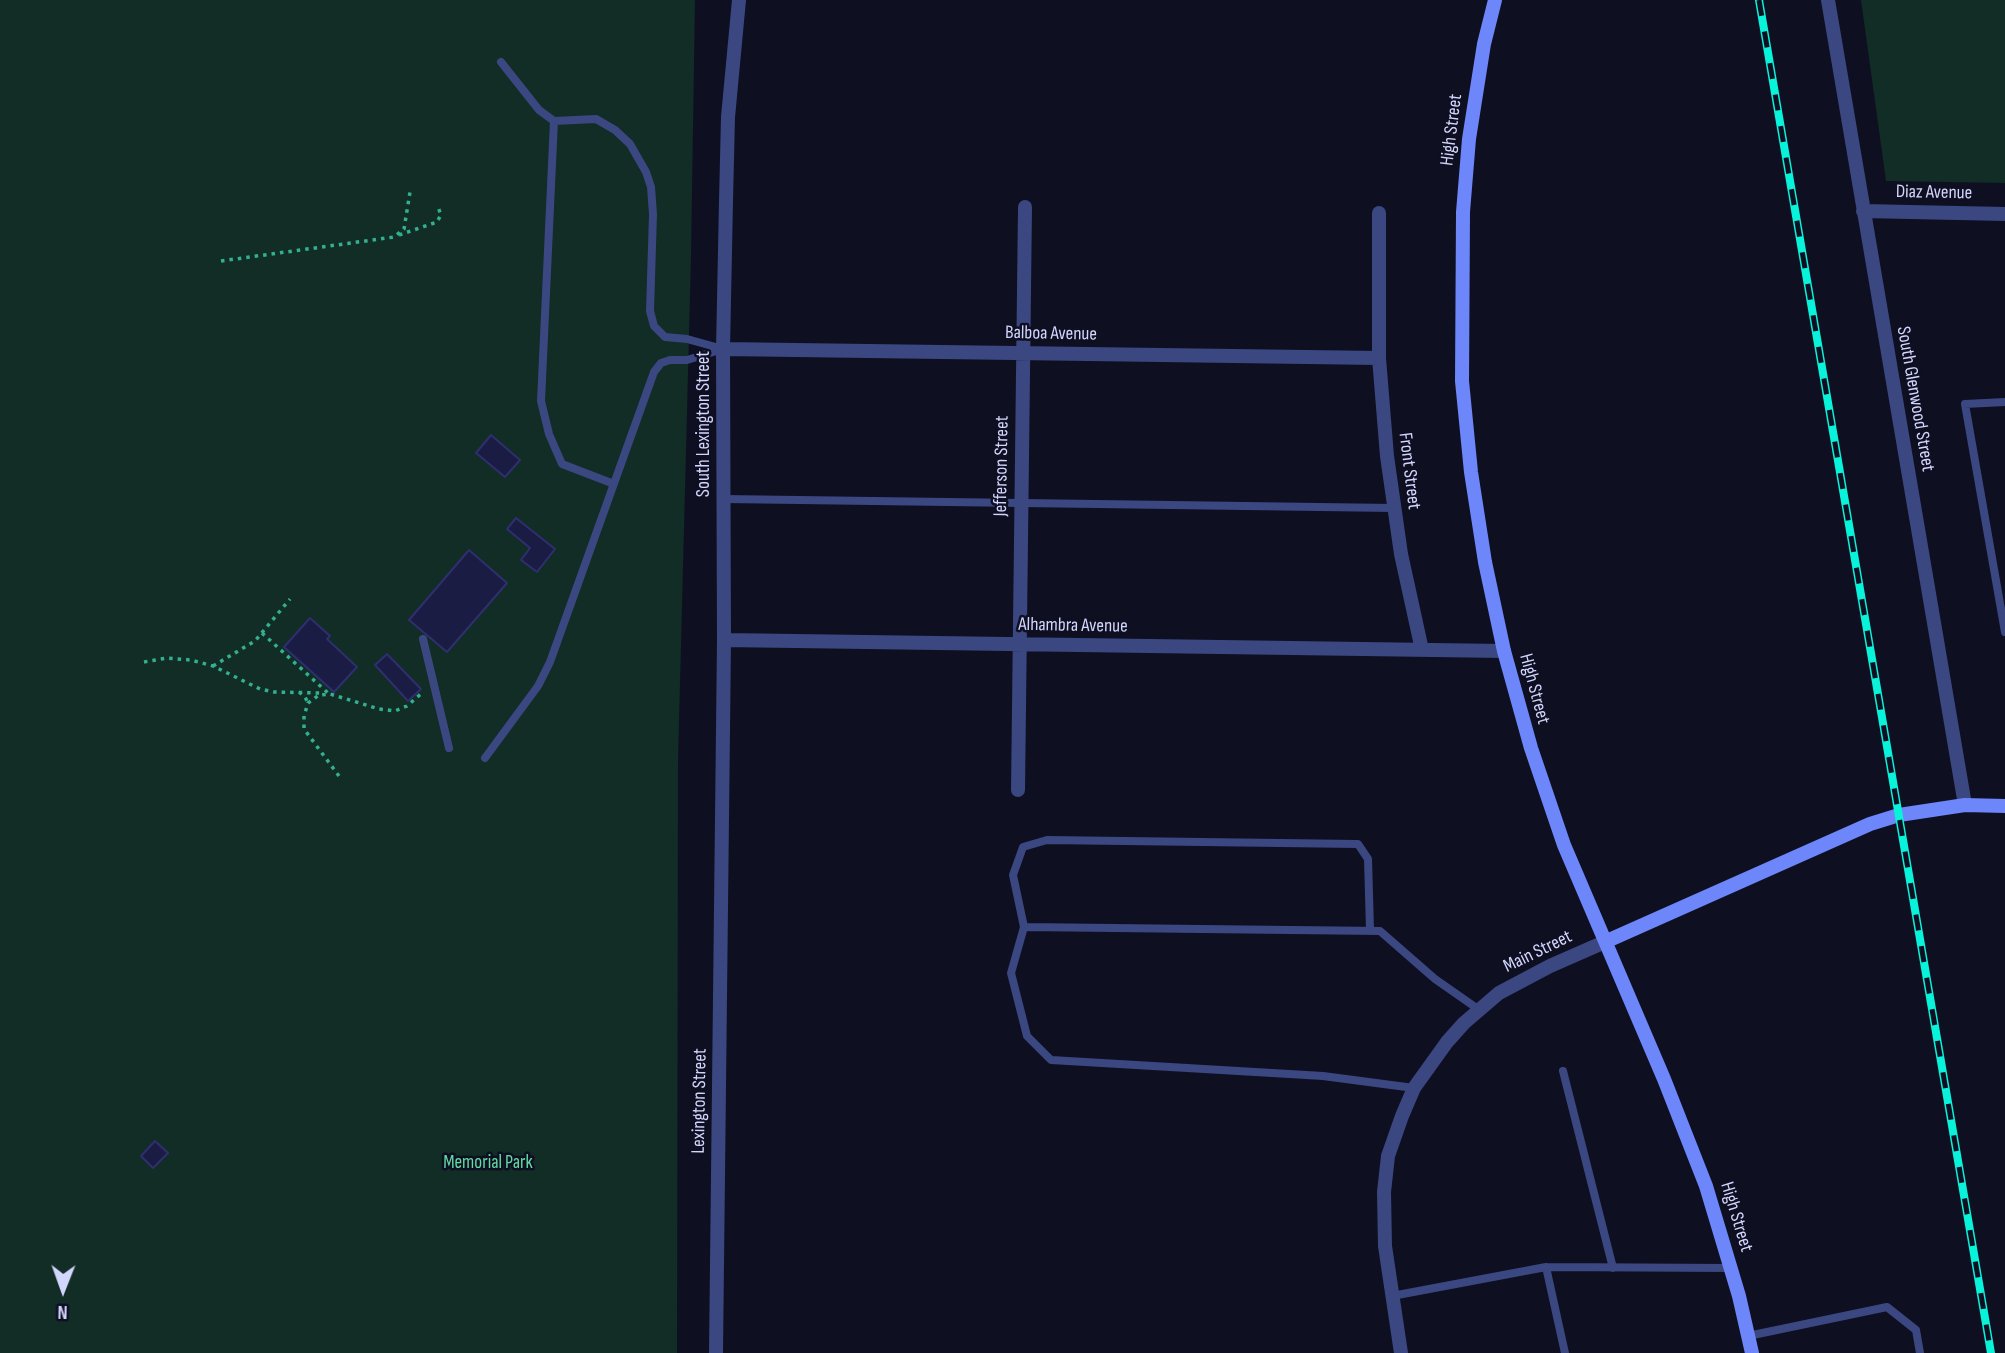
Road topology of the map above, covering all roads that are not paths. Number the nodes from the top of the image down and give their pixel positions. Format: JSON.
{"nodes":[{"id":1,"x":739,"y":0,"type":"edge"},
{"id":2,"x":1495,"y":0,"type":"edge"},
{"id":3,"x":1829,"y":0,"type":"edge"},
{"id":4,"x":501,"y":62,"type":"dead end"},
{"id":5,"x":554,"y":121,"type":"junction"},
{"id":6,"x":1025,"y":207,"type":"dead end"},
{"id":7,"x":1863,"y":211,"type":"junction"},
{"id":8,"x":1379,"y":213,"type":"dead end"},
{"id":9,"x":2005,"y":214,"type":"edge"},
{"id":10,"x":723,"y":349,"type":"junction"},
{"id":11,"x":1023,"y":353,"type":"junction"},
{"id":12,"x":1379,"y":358,"type":"junction"},
{"id":13,"x":2005,"y":402,"type":"edge"},
{"id":14,"x":614,"y":484,"type":"junction"},
{"id":15,"x":724,"y":499,"type":"junction"},
{"id":16,"x":1021,"y":504,"type":"junction"},
{"id":17,"x":1394,"y":508,"type":"junction"},
{"id":18,"x":2005,"y":632,"type":"edge"},
{"id":19,"x":423,"y":639,"type":"dead end"},
{"id":20,"x":724,"y":640,"type":"junction"},
{"id":21,"x":1020,"y":644,"type":"junction"},
{"id":22,"x":1422,"y":650,"type":"junction"},
{"id":23,"x":1504,"y":651,"type":"junction"},
{"id":24,"x":450,"y":748,"type":"dead end"},
{"id":25,"x":485,"y":758,"type":"dead end"},
{"id":26,"x":1018,"y":790,"type":"dead end"},
{"id":27,"x":1965,"y":805,"type":"junction"},
{"id":28,"x":2005,"y":806,"type":"edge"},
{"id":29,"x":722,"y":849,"type":"joint"},
{"id":30,"x":1024,"y":927,"type":"junction"},
{"id":31,"x":1370,"y":930,"type":"junction"},
{"id":32,"x":1607,"y":941,"type":"junction"},
{"id":33,"x":1478,"y":1009,"type":"junction"},
{"id":34,"x":1563,"y":1071,"type":"dead end"},
{"id":35,"x":1414,"y":1088,"type":"junction"},
{"id":36,"x":1546,"y":1268,"type":"junction"},
{"id":37,"x":1613,"y":1268,"type":"junction"},
{"id":38,"x":1731,"y":1268,"type":"junction"},
{"id":39,"x":1392,"y":1296,"type":"junction"},
{"id":40,"x":1748,"y":1336,"type":"junction"},
{"id":41,"x":716,"y":1353,"type":"edge"},
{"id":42,"x":1401,"y":1353,"type":"edge"},
{"id":43,"x":1565,"y":1353,"type":"edge"},
{"id":44,"x":1752,"y":1353,"type":"edge"},
{"id":45,"x":1920,"y":1353,"type":"edge"}],
"edges":[{"from":1,"to":10,"type":"street","name":"South Lexington Street"},
{"from":2,"to":23,"type":"main road","name":"High Street"},
{"from":3,"to":7,"type":"street","name":"South Glenwood Street"},
{"from":4,"to":5,"type":"lane"},
{"from":5,"to":10,"type":"lane"},
{"from":5,"to":14,"type":"lane"},
{"from":6,"to":11,"type":"street","name":"Jefferson Street"},
{"from":7,"to":9,"type":"street","name":"Diaz Avenue"},
{"from":7,"to":27,"type":"street","name":"South Glenwood Street"},
{"from":8,"to":12,"type":"street","name":"Front Street"},
{"from":10,"to":11,"type":"street","name":"Balboa Avenue"},
{"from":10,"to":14,"type":"lane"},
{"from":10,"to":15,"type":"street","name":"South Lexington Street"},
{"from":11,"to":12,"type":"street","name":"Balboa Avenue"},
{"from":11,"to":16,"type":"street","name":"Jefferson Street"},
{"from":12,"to":17,"type":"street","name":"Front Street"},
{"from":13,"to":18,"type":"lane"},
{"from":14,"to":25,"type":"lane"},
{"from":15,"to":16,"type":"lane"},
{"from":15,"to":20,"type":"street","name":"South Lexington Street"},
{"from":16,"to":17,"type":"lane"},
{"from":16,"to":21,"type":"street","name":"Jefferson Street"},
{"from":17,"to":22,"type":"street","name":"Front Street"},
{"from":19,"to":24,"type":"lane"},
{"from":20,"to":21,"type":"street","name":"Alhambra Avenue"},
{"from":20,"to":29,"type":"street","name":"South Lexington Street"},
{"from":21,"to":22,"type":"street","name":"Alhambra Avenue"},
{"from":21,"to":26,"type":"street","name":"Jefferson Street"},
{"from":22,"to":23,"type":"street"},
{"from":23,"to":32,"type":"main road","name":"High Street"},
{"from":27,"to":28,"type":"main road","name":"Main Street"},
{"from":27,"to":32,"type":"main road","name":"Main Street"},
{"from":29,"to":41,"type":"street","name":"Lexington Street"},
{"from":30,"to":31,"type":"lane"},
{"from":30,"to":31,"type":"lane"},
{"from":30,"to":35,"type":"lane"},
{"from":31,"to":33,"type":"lane"},
{"from":32,"to":33,"type":"street","name":"Main Street"},
{"from":32,"to":38,"type":"main road","name":"High Street"},
{"from":33,"to":35,"type":"street","name":"Main Street"},
{"from":34,"to":37,"type":"lane"},
{"from":35,"to":39,"type":"street","name":"Main Street"},
{"from":36,"to":37,"type":"lane"},
{"from":36,"to":39,"type":"lane"},
{"from":36,"to":43,"type":"lane"},
{"from":37,"to":38,"type":"lane"},
{"from":38,"to":40,"type":"main road","name":"High Street"},
{"from":39,"to":42,"type":"street","name":"Main Street"},
{"from":40,"to":44,"type":"main road","name":"High Street"},
{"from":40,"to":45,"type":"lane"}]}
